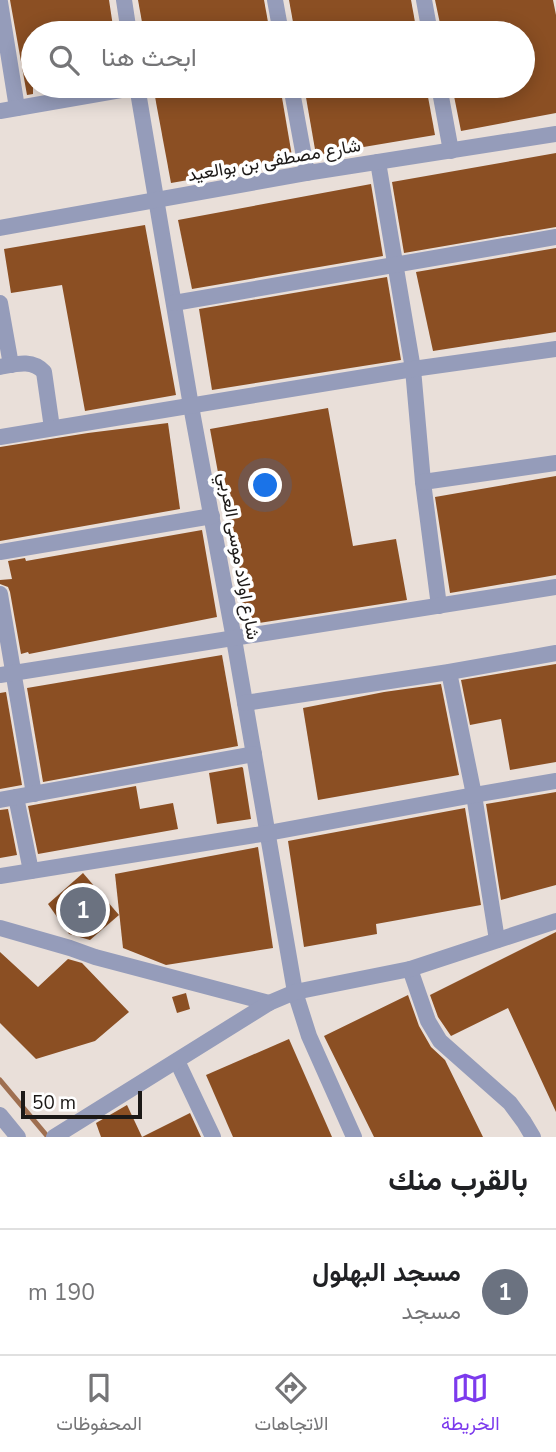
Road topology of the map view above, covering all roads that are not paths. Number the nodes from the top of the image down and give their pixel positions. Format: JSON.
{"nodes":[{"id":1,"x":124,"y":0,"type":"edge"},
{"id":2,"x":275,"y":0,"type":"edge"},
{"id":3,"x":424,"y":0,"type":"edge"},
{"id":4,"x":0,"y":2,"type":"edge"},
{"id":5,"x":127,"y":21,"type":"edge"},
{"id":6,"x":279,"y":21,"type":"edge"},
{"id":7,"x":428,"y":21,"type":"edge"},
{"id":8,"x":72,"y":98,"type":"edge"},
{"id":9,"x":140,"y":98,"type":"edge"},
{"id":10,"x":293,"y":98,"type":"edge"},
{"id":11,"x":441,"y":98,"type":"edge"},
{"id":12,"x":17,"y":108,"type":"junction"},
{"id":13,"x":0,"y":111,"type":"edge"},
{"id":14,"x":556,"y":134,"type":"edge"},
{"id":15,"x":451,"y":151,"type":"junction"},
{"id":16,"x":379,"y":162,"type":"junction"},
{"id":17,"x":307,"y":173,"type":"junction"},
{"id":18,"x":157,"y":200,"type":"junction"},
{"id":19,"x":0,"y":228,"type":"edge"},
{"id":20,"x":556,"y":237,"type":"edge"},
{"id":21,"x":397,"y":265,"type":"junction"},
{"id":22,"x":0,"y":303,"type":"edge"},
{"id":23,"x":174,"y":303,"type":"junction"},
{"id":24,"x":556,"y":349,"type":"edge"},
{"id":25,"x":6,"y":366,"type":"edge"},
{"id":26,"x":413,"y":369,"type":"junction"},
{"id":27,"x":191,"y":406,"type":"junction"},
{"id":28,"x":52,"y":428,"type":"junction"},
{"id":29,"x":0,"y":437,"type":"edge"},
{"id":30,"x":556,"y":463,"type":"edge"},
{"id":31,"x":423,"y":482,"type":"junction"},
{"id":32,"x":212,"y":516,"type":"junction"},
{"id":33,"x":0,"y":552,"type":"edge"},
{"id":34,"x":556,"y":587,"type":"edge"},
{"id":35,"x":0,"y":594,"type":"edge"},
{"id":36,"x":439,"y":606,"type":"junction"},
{"id":37,"x":234,"y":639,"type":"junction"},
{"id":38,"x":556,"y":653,"type":"edge"},
{"id":39,"x":449,"y":672,"type":"junction"},
{"id":40,"x":7,"y":674,"type":"edge"},
{"id":41,"x":245,"y":703,"type":"junction"},
{"id":42,"x":254,"y":754,"type":"junction"},
{"id":43,"x":556,"y":781,"type":"edge"},
{"id":44,"x":34,"y":794,"type":"junction"},
{"id":45,"x":474,"y":795,"type":"junction"},
{"id":46,"x":8,"y":799,"type":"edge"},
{"id":47,"x":268,"y":834,"type":"junction"},
{"id":48,"x":31,"y":871,"type":"junction"},
{"id":49,"x":0,"y":876,"type":"edge"},
{"id":50,"x":556,"y":921,"type":"edge"},
{"id":51,"x":0,"y":928,"type":"edge"},
{"id":52,"x":497,"y":940,"type":"junction"},
{"id":53,"x":410,"y":969,"type":"junction"},
{"id":54,"x":295,"y":992,"type":"junction"},
{"id":55,"x":269,"y":1003,"type":"junction"},
{"id":56,"x":177,"y":1061,"type":"junction"},
{"id":57,"x":0,"y":1115,"type":"edge"},
{"id":58,"x":77,"y":1130,"type":"edge"},
{"id":59,"x":56,"y":1136,"type":"edge"},
{"id":60,"x":18,"y":1137,"type":"edge"},
{"id":61,"x":214,"y":1137,"type":"edge"},
{"id":62,"x":354,"y":1137,"type":"edge"},
{"id":63,"x":534,"y":1137,"type":"edge"}],
"edges":[{"from":1,"to":5,"type":"street"},
{"from":2,"to":6,"type":"street"},
{"from":3,"to":7,"type":"street"},
{"from":4,"to":12,"type":"street"},
{"from":8,"to":12,"type":"street"},
{"from":9,"to":18,"type":"street","name":"شارع اولاد موسى العربي"},
{"from":10,"to":17,"type":"street"},
{"from":11,"to":15,"type":"street"},
{"from":12,"to":13,"type":"street"},
{"from":14,"to":15,"type":"street","name":"شارع مصطفى بن بوالعيد"},
{"from":15,"to":16,"type":"street","name":"شارع مصطفى بن بوالعيد"},
{"from":16,"to":17,"type":"street","name":"شارع مصطفى بن بوالعيد"},
{"from":16,"to":21,"type":"street"},
{"from":17,"to":18,"type":"street","name":"شارع مصطفى بن بوالعيد"},
{"from":18,"to":19,"type":"street","name":"شارع مصطفى بن بوالعيد"},
{"from":18,"to":23,"type":"street","name":"شارع اولاد موسى العربي"},
{"from":20,"to":21,"type":"street"},
{"from":21,"to":23,"type":"street"},
{"from":21,"to":26,"type":"street"},
{"from":22,"to":25,"type":"street"},
{"from":23,"to":27,"type":"street","name":"شارع اولاد موسى العربي"},
{"from":24,"to":26,"type":"street"},
{"from":25,"to":28,"type":"street"},
{"from":26,"to":27,"type":"street"},
{"from":26,"to":31,"type":"street"},
{"from":27,"to":28,"type":"street"},
{"from":27,"to":32,"type":"street","name":"شارع اولاد موسى العربي"},
{"from":28,"to":29,"type":"street"},
{"from":30,"to":31,"type":"street"},
{"from":31,"to":36,"type":"street"},
{"from":32,"to":33,"type":"street"},
{"from":32,"to":37,"type":"street","name":"شارع اولاد موسى العربي"},
{"from":34,"to":36,"type":"street"},
{"from":35,"to":40,"type":"street"},
{"from":36,"to":37,"type":"street"},
{"from":37,"to":40,"type":"street"},
{"from":37,"to":41,"type":"street","name":"شارع اولاد موسى العربي"},
{"from":38,"to":39,"type":"street"},
{"from":39,"to":41,"type":"street"},
{"from":39,"to":45,"type":"street"},
{"from":40,"to":44,"type":"street"},
{"from":41,"to":42,"type":"street","name":"شارع اولاد موسى العربي"},
{"from":42,"to":44,"type":"street"},
{"from":42,"to":47,"type":"street","name":"شارع اولاد موسى العربي"},
{"from":43,"to":45,"type":"street"},
{"from":44,"to":46,"type":"street"},
{"from":45,"to":47,"type":"street"},
{"from":45,"to":52,"type":"street"},
{"from":46,"to":48,"type":"street"},
{"from":47,"to":48,"type":"street"},
{"from":47,"to":54,"type":"street","name":"شارع اولاد موسى العربي"},
{"from":48,"to":49,"type":"street"},
{"from":50,"to":52,"type":"street"},
{"from":51,"to":55,"type":"street"},
{"from":52,"to":53,"type":"street"},
{"from":53,"to":54,"type":"street"},
{"from":53,"to":63,"type":"street"},
{"from":54,"to":55,"type":"street"},
{"from":54,"to":62,"type":"street","name":"شارع اولاد موسى العربي"},
{"from":55,"to":56,"type":"street"},
{"from":56,"to":58,"type":"street"},
{"from":56,"to":61,"type":"street"},
{"from":57,"to":60,"type":"street"},
{"from":58,"to":59,"type":"street"}]}
